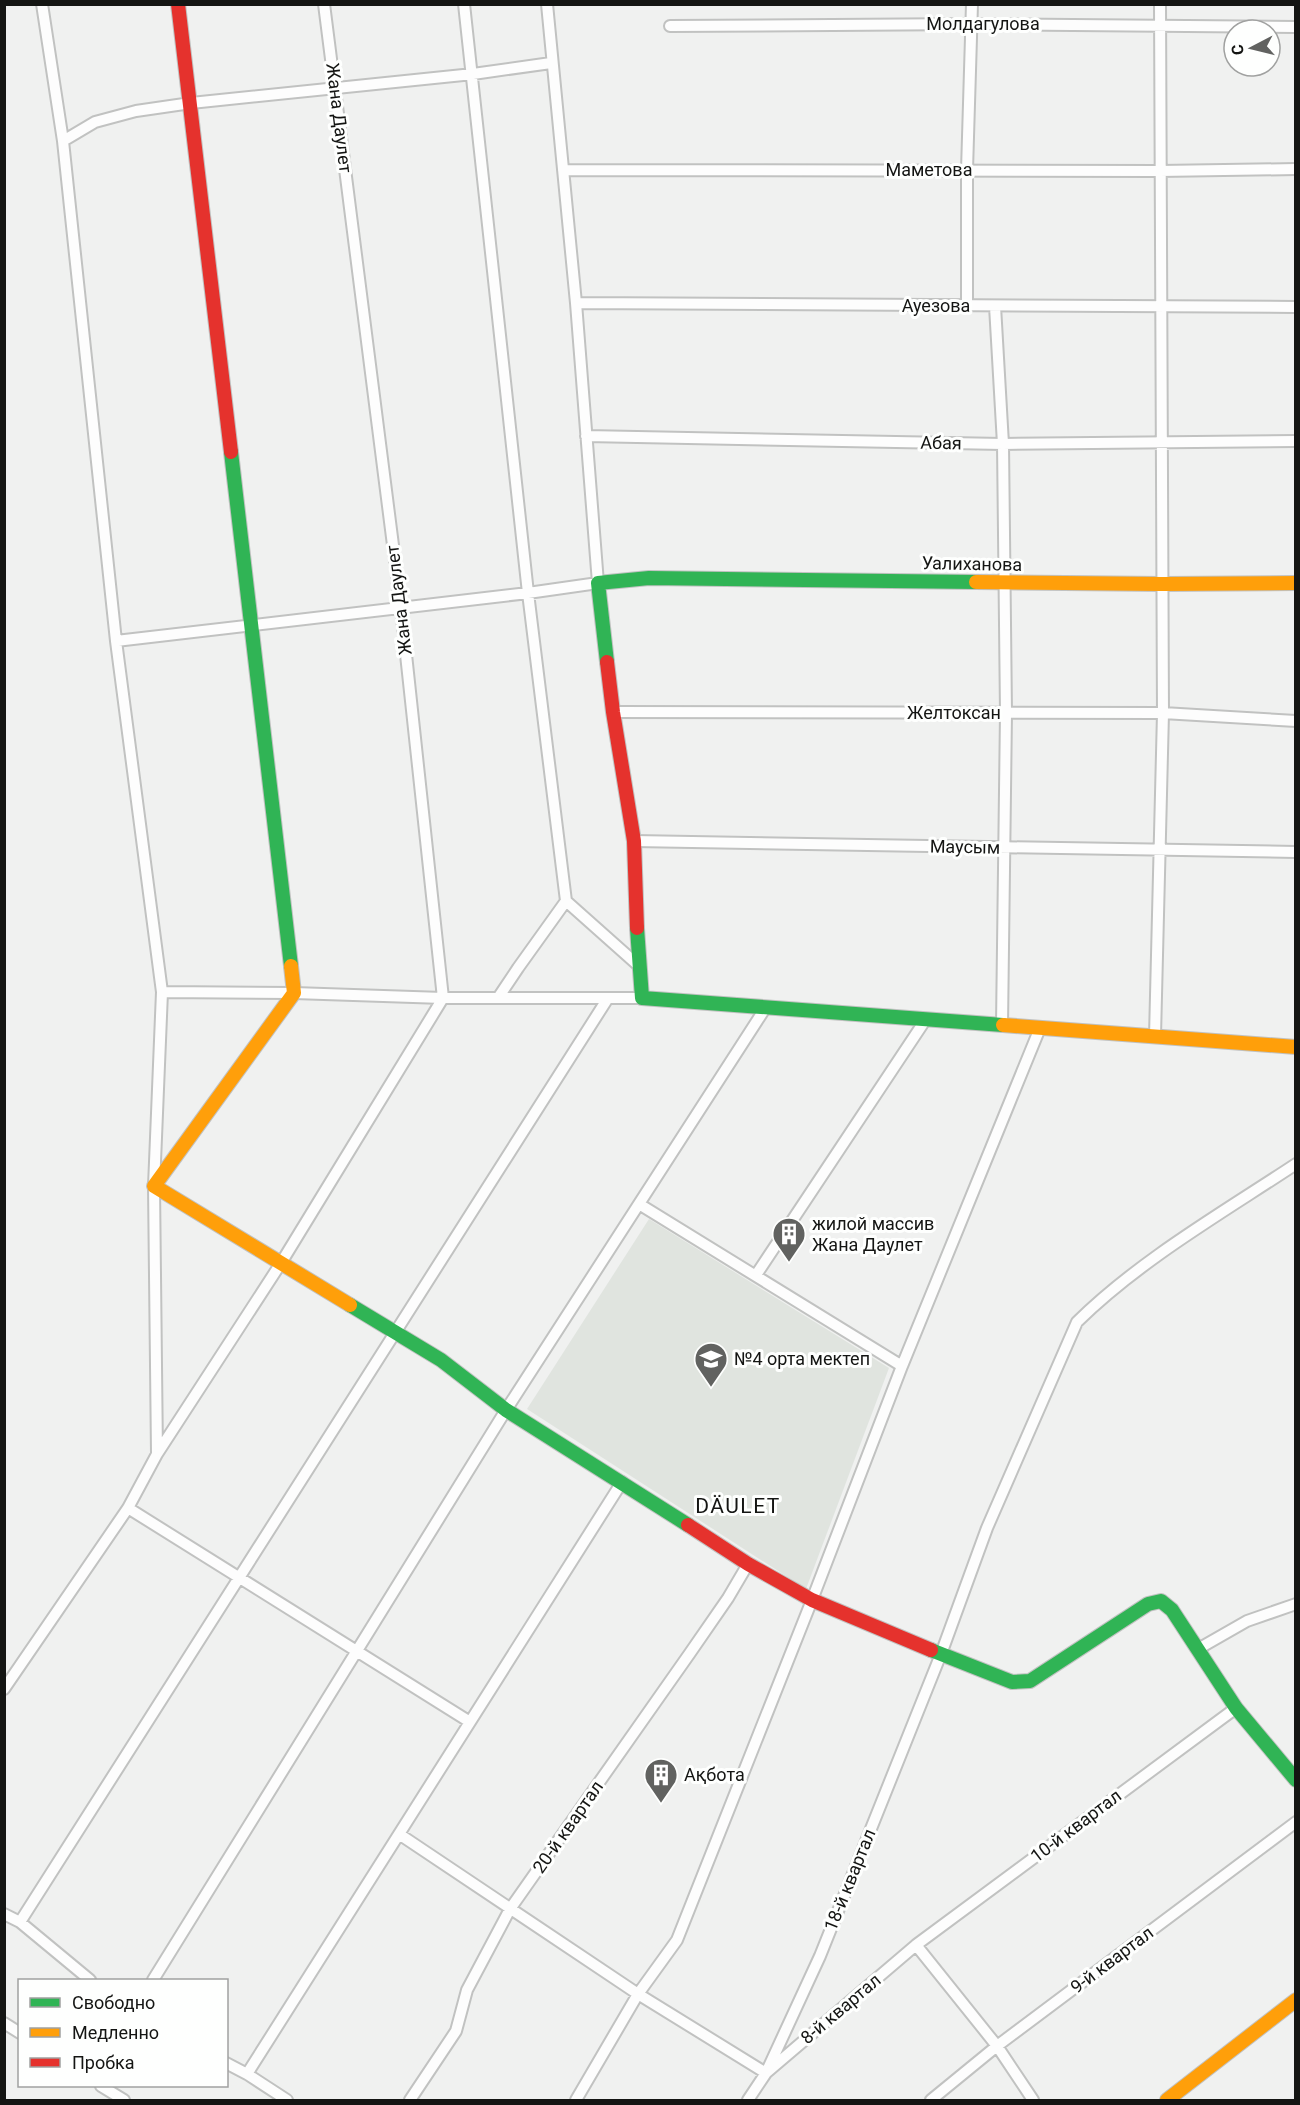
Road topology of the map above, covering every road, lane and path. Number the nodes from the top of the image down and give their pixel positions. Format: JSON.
{"nodes":[{"id":1,"x":42,"y":4,"type":"edge"},
{"id":2,"x":178,"y":4,"type":"edge"},
{"id":3,"x":324,"y":4,"type":"edge"},
{"id":4,"x":464,"y":4,"type":"edge"},
{"id":5,"x":547,"y":4,"type":"edge"},
{"id":6,"x":972,"y":4,"type":"edge"},
{"id":7,"x":1160,"y":4,"type":"edge"},
{"id":8,"x":973,"y":24,"type":"junction"},
{"id":9,"x":670,"y":26,"type":"dead end"},
{"id":10,"x":1160,"y":26,"type":"junction"},
{"id":11,"x":1296,"y":27,"type":"edge"},
{"id":12,"x":551,"y":63,"type":"junction"},
{"id":13,"x":473,"y":74,"type":"junction"},
{"id":14,"x":334,"y":87,"type":"junction"},
{"id":15,"x":191,"y":103,"type":"junction"},
{"id":16,"x":63,"y":141,"type":"junction"},
{"id":17,"x":1296,"y":169,"type":"edge"},
{"id":18,"x":563,"y":170,"type":"junction"},
{"id":19,"x":967,"y":170,"type":"junction"},
{"id":20,"x":1160,"y":171,"type":"junction"},
{"id":21,"x":576,"y":303,"type":"junction"},
{"id":22,"x":967,"y":306,"type":"junction"},
{"id":23,"x":995,"y":306,"type":"junction"},
{"id":24,"x":1161,"y":307,"type":"junction"},
{"id":25,"x":1296,"y":307,"type":"edge"},
{"id":26,"x":586,"y":436,"type":"junction"},
{"id":27,"x":1296,"y":441,"type":"edge"},
{"id":28,"x":1161,"y":443,"type":"junction"},
{"id":29,"x":1003,"y":444,"type":"junction"},
{"id":30,"x":1004,"y":582,"type":"junction"},
{"id":31,"x":598,"y":583,"type":"junction"},
{"id":32,"x":1296,"y":583,"type":"edge"},
{"id":33,"x":1162,"y":584,"type":"junction"},
{"id":34,"x":528,"y":593,"type":"junction"},
{"id":35,"x":401,"y":608,"type":"junction"},
{"id":36,"x":250,"y":626,"type":"junction"},
{"id":37,"x":116,"y":641,"type":"junction"},
{"id":38,"x":613,"y":712,"type":"junction"},
{"id":39,"x":1006,"y":713,"type":"junction"},
{"id":40,"x":1163,"y":713,"type":"junction"},
{"id":41,"x":1296,"y":721,"type":"edge"},
{"id":42,"x":634,"y":841,"type":"junction"},
{"id":43,"x":1003,"y":848,"type":"junction"},
{"id":44,"x":1159,"y":850,"type":"junction"},
{"id":45,"x":1296,"y":852,"type":"edge"},
{"id":46,"x":566,"y":901,"type":"junction"},
{"id":47,"x":639,"y":966,"type":"junction"},
{"id":48,"x":162,"y":992,"type":"junction"},
{"id":49,"x":294,"y":993,"type":"junction"},
{"id":50,"x":443,"y":998,"type":"junction"},
{"id":51,"x":498,"y":998,"type":"junction"},
{"id":52,"x":608,"y":998,"type":"junction"},
{"id":53,"x":642,"y":998,"type":"junction"},
{"id":54,"x":766,"y":1007,"type":"junction"},
{"id":55,"x":926,"y":1019,"type":"junction"},
{"id":56,"x":1002,"y":1025,"type":"junction"},
{"id":57,"x":1041,"y":1028,"type":"junction"},
{"id":58,"x":1155,"y":1036,"type":"junction"},
{"id":59,"x":1296,"y":1047,"type":"edge"},
{"id":60,"x":1296,"y":1164,"type":"edge"},
{"id":61,"x":154,"y":1186,"type":"junction"},
{"id":62,"x":639,"y":1204,"type":"junction"},
{"id":63,"x":281,"y":1263,"type":"junction"},
{"id":64,"x":756,"y":1275,"type":"junction"},
{"id":65,"x":395,"y":1332,"type":"junction"},
{"id":66,"x":902,"y":1366,"type":"junction"},
{"id":67,"x":506,"y":1410,"type":"junction"},
{"id":68,"x":158,"y":1454,"type":"junction"},
{"id":69,"x":622,"y":1482,"type":"junction"},
{"id":70,"x":128,"y":1508,"type":"junction"},
{"id":71,"x":748,"y":1564,"type":"junction"},
{"id":72,"x":239,"y":1577,"type":"junction"},
{"id":73,"x":812,"y":1600,"type":"junction"},
{"id":74,"x":1296,"y":1604,"type":"edge"},
{"id":75,"x":1198,"y":1649,"type":"junction"},
{"id":76,"x":357,"y":1652,"type":"junction"},
{"id":77,"x":941,"y":1654,"type":"junction"},
{"id":78,"x":4,"y":1689,"type":"edge"},
{"id":79,"x":1236,"y":1708,"type":"junction"},
{"id":80,"x":470,"y":1722,"type":"junction"},
{"id":81,"x":1296,"y":1780,"type":"edge"},
{"id":82,"x":1296,"y":1822,"type":"edge"},
{"id":83,"x":399,"y":1834,"type":"junction"},
{"id":84,"x":510,"y":1909,"type":"junction"},
{"id":85,"x":4,"y":1914,"type":"edge"},
{"id":86,"x":20,"y":1922,"type":"junction"},
{"id":87,"x":916,"y":1945,"type":"junction"},
{"id":88,"x":89,"y":1979,"type":"edge"},
{"id":89,"x":154,"y":1979,"type":"edge"},
{"id":90,"x":638,"y":1994,"type":"junction"},
{"id":91,"x":1296,"y":2000,"type":"edge"},
{"id":92,"x":4,"y":2023,"type":"edge"},
{"id":93,"x":18,"y":2031,"type":"edge"},
{"id":94,"x":998,"y":2046,"type":"junction"},
{"id":95,"x":228,"y":2064,"type":"edge"},
{"id":96,"x":766,"y":2073,"type":"junction"},
{"id":97,"x":247,"y":2074,"type":"junction"},
{"id":98,"x":104,"y":2087,"type":"edge"},
{"id":99,"x":124,"y":2100,"type":"edge"},
{"id":100,"x":287,"y":2100,"type":"edge"},
{"id":101,"x":410,"y":2100,"type":"edge"},
{"id":102,"x":576,"y":2100,"type":"edge"},
{"id":103,"x":748,"y":2100,"type":"edge"},
{"id":104,"x":931,"y":2100,"type":"edge"},
{"id":105,"x":1033,"y":2100,"type":"edge"},
{"id":106,"x":1167,"y":2100,"type":"edge"}],
"edges":[{"from":1,"to":16,"type":"street"},
{"from":2,"to":15,"type":"street"},
{"from":3,"to":14,"type":"street","name":"Жана Даулет"},
{"from":4,"to":13,"type":"street"},
{"from":5,"to":12,"type":"street"},
{"from":6,"to":8,"type":"street"},
{"from":7,"to":10,"type":"street"},
{"from":8,"to":9,"type":"street","name":"Молдагулова"},
{"from":8,"to":10,"type":"street","name":"Молдагулова"},
{"from":8,"to":19,"type":"street"},
{"from":10,"to":11,"type":"street","name":"Молдагулова"},
{"from":10,"to":20,"type":"street"},
{"from":12,"to":13,"type":"street"},
{"from":12,"to":18,"type":"street"},
{"from":13,"to":14,"type":"street"},
{"from":13,"to":34,"type":"street"},
{"from":14,"to":15,"type":"street"},
{"from":14,"to":35,"type":"street","name":"Жана Даулет"},
{"from":15,"to":16,"type":"street"},
{"from":15,"to":36,"type":"street"},
{"from":16,"to":37,"type":"street"},
{"from":17,"to":20,"type":"street","name":"Маметова"},
{"from":18,"to":19,"type":"street","name":"Маметова"},
{"from":18,"to":21,"type":"street"},
{"from":19,"to":20,"type":"street","name":"Маметова"},
{"from":19,"to":22,"type":"street"},
{"from":20,"to":24,"type":"street"},
{"from":21,"to":22,"type":"street","name":"Ауезова"},
{"from":21,"to":26,"type":"street"},
{"from":22,"to":23,"type":"street","name":"Ауезова"},
{"from":23,"to":24,"type":"street","name":"Ауезова"},
{"from":23,"to":29,"type":"street"},
{"from":24,"to":25,"type":"street","name":"Ауезова"},
{"from":24,"to":28,"type":"street"},
{"from":26,"to":29,"type":"street","name":"Абая"},
{"from":26,"to":31,"type":"street"},
{"from":27,"to":28,"type":"street","name":"Абая"},
{"from":28,"to":29,"type":"street","name":"Абая"},
{"from":28,"to":33,"type":"street"},
{"from":29,"to":30,"type":"street"},
{"from":30,"to":31,"type":"street","name":"Уалиханова"},
{"from":30,"to":33,"type":"street","name":"Уалиханова"},
{"from":30,"to":39,"type":"street"},
{"from":31,"to":34,"type":"street"},
{"from":31,"to":38,"type":"street"},
{"from":32,"to":33,"type":"street","name":"Уалиханова"},
{"from":33,"to":40,"type":"street"},
{"from":34,"to":35,"type":"street"},
{"from":34,"to":46,"type":"street"},
{"from":35,"to":36,"type":"street"},
{"from":35,"to":50,"type":"street","name":"Жана Даулет"},
{"from":36,"to":37,"type":"street"},
{"from":36,"to":49,"type":"street"},
{"from":37,"to":48,"type":"street"},
{"from":38,"to":39,"type":"street","name":"Желтоксан"},
{"from":38,"to":42,"type":"street"},
{"from":39,"to":40,"type":"street","name":"Желтоксан"},
{"from":39,"to":43,"type":"street"},
{"from":40,"to":41,"type":"street","name":"Желтоксан"},
{"from":40,"to":44,"type":"street"},
{"from":42,"to":43,"type":"street","name":"Маусым"},
{"from":42,"to":47,"type":"street"},
{"from":43,"to":44,"type":"street","name":"Маусым"},
{"from":43,"to":56,"type":"street"},
{"from":44,"to":45,"type":"street","name":"Маусым"},
{"from":44,"to":58,"type":"street"},
{"from":46,"to":47,"type":"street"},
{"from":46,"to":51,"type":"street"},
{"from":47,"to":53,"type":"street"},
{"from":48,"to":49,"type":"street"},
{"from":48,"to":61,"type":"street"},
{"from":49,"to":50,"type":"street"},
{"from":49,"to":61,"type":"street"},
{"from":50,"to":51,"type":"street"},
{"from":50,"to":63,"type":"street"},
{"from":51,"to":52,"type":"street"},
{"from":52,"to":53,"type":"street"},
{"from":52,"to":65,"type":"street"},
{"from":53,"to":54,"type":"street"},
{"from":54,"to":55,"type":"street"},
{"from":54,"to":62,"type":"street"},
{"from":55,"to":56,"type":"street"},
{"from":55,"to":64,"type":"street"},
{"from":56,"to":57,"type":"street"},
{"from":57,"to":58,"type":"street"},
{"from":57,"to":66,"type":"street"},
{"from":58,"to":59,"type":"street"},
{"from":60,"to":77,"type":"street","name":"18-й квартал"},
{"from":61,"to":63,"type":"street"},
{"from":61,"to":68,"type":"street"},
{"from":62,"to":64,"type":"street"},
{"from":62,"to":67,"type":"street"},
{"from":63,"to":65,"type":"street"},
{"from":63,"to":68,"type":"street"},
{"from":64,"to":66,"type":"street"},
{"from":65,"to":67,"type":"street"},
{"from":65,"to":72,"type":"street"},
{"from":66,"to":73,"type":"street"},
{"from":67,"to":69,"type":"street"},
{"from":67,"to":76,"type":"street"},
{"from":68,"to":70,"type":"street"},
{"from":69,"to":71,"type":"street"},
{"from":69,"to":80,"type":"street"},
{"from":70,"to":72,"type":"street"},
{"from":70,"to":78,"type":"street"},
{"from":71,"to":73,"type":"street"},
{"from":71,"to":84,"type":"street","name":"20-й квартал"},
{"from":72,"to":76,"type":"street"},
{"from":72,"to":86,"type":"street"},
{"from":73,"to":77,"type":"street"},
{"from":73,"to":90,"type":"street"},
{"from":74,"to":75,"type":"street"},
{"from":75,"to":77,"type":"street"},
{"from":75,"to":79,"type":"street"},
{"from":76,"to":80,"type":"street"},
{"from":76,"to":89,"type":"street"},
{"from":77,"to":96,"type":"street","name":"18-й квартал"},
{"from":79,"to":81,"type":"street"},
{"from":79,"to":87,"type":"street","name":"10-й квартал"},
{"from":80,"to":83,"type":"street"},
{"from":82,"to":94,"type":"street","name":"9-й квартал"},
{"from":83,"to":84,"type":"street"},
{"from":83,"to":97,"type":"street"},
{"from":84,"to":90,"type":"street"},
{"from":84,"to":101,"type":"street","name":"20-й квартал"},
{"from":85,"to":86,"type":"street"},
{"from":86,"to":88,"type":"street"},
{"from":87,"to":94,"type":"street"},
{"from":87,"to":96,"type":"street","name":"8-й квартал"},
{"from":90,"to":96,"type":"street"},
{"from":90,"to":102,"type":"street"},
{"from":91,"to":106,"type":"street"},
{"from":92,"to":93,"type":"street"},
{"from":94,"to":104,"type":"street","name":"9-й квартал"},
{"from":94,"to":105,"type":"street"},
{"from":95,"to":97,"type":"street"},
{"from":96,"to":103,"type":"street","name":"18-й квартал"},
{"from":97,"to":100,"type":"street"},
{"from":98,"to":99,"type":"street"}]}
